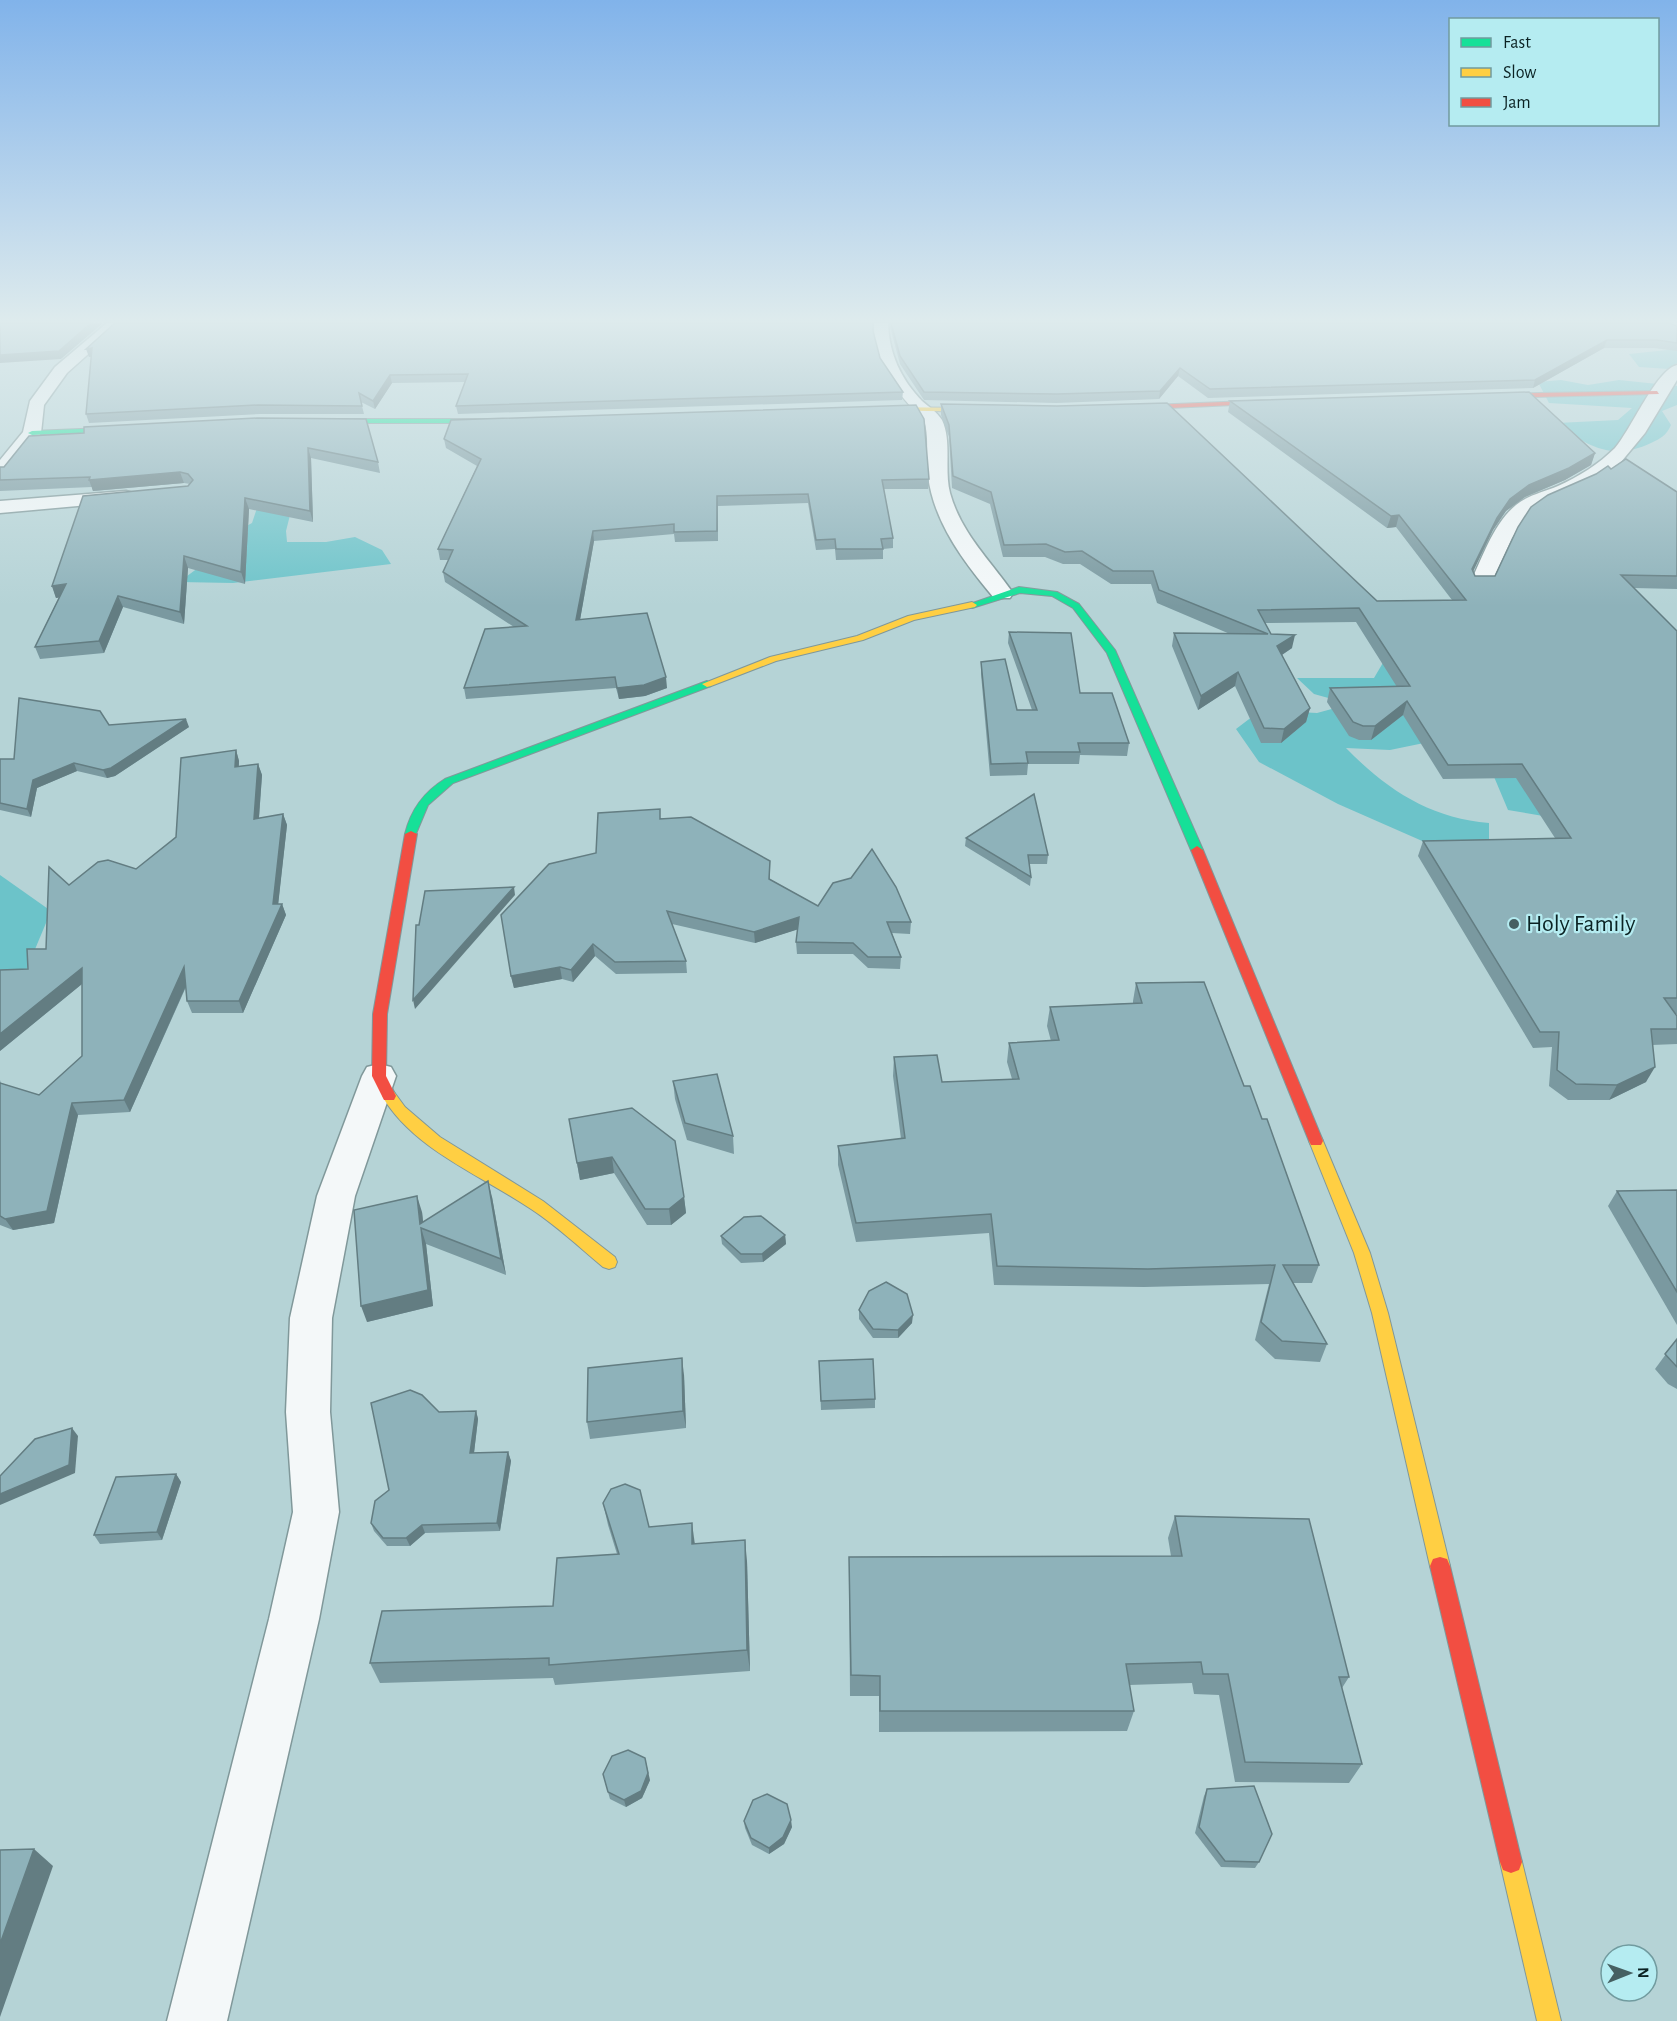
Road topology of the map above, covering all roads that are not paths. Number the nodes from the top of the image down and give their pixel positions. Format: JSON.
{"nodes":[{"id":1,"x":35,"y":417,"type":"edge"},
{"id":2,"x":930,"y":417,"type":"edge"},
{"id":3,"x":1646,"y":417,"type":"edge"},
{"id":4,"x":512,"y":420,"type":"edge"},
{"id":5,"x":304,"y":421,"type":"edge"},
{"id":6,"x":148,"y":428,"type":"edge"},
{"id":7,"x":33,"y":433,"type":"junction"},
{"id":8,"x":0,"y":472,"type":"edge"},
{"id":9,"x":144,"y":496,"type":"edge"},
{"id":10,"x":0,"y":507,"type":"edge"},
{"id":11,"x":1481,"y":583,"type":"edge"},
{"id":12,"x":1002,"y":593,"type":"junction"},
{"id":13,"x":379,"y":1076,"type":"junction"},
{"id":14,"x":609,"y":1262,"type":"dead end"},
{"id":15,"x":197,"y":2021,"type":"edge"},
{"id":16,"x":1549,"y":2021,"type":"edge"}],
"edges":[{"from":1,"to":7,"type":"street"},
{"from":2,"to":12,"type":"street"},
{"from":3,"to":11,"type":"street"},
{"from":4,"to":5,"type":"street"},
{"from":6,"to":7,"type":"street"},
{"from":7,"to":8,"type":"street"},
{"from":9,"to":10,"type":"street"},
{"from":12,"to":13,"type":"street"},
{"from":12,"to":16,"type":"street"},
{"from":13,"to":14,"type":"street"},
{"from":13,"to":15,"type":"street"}]}
